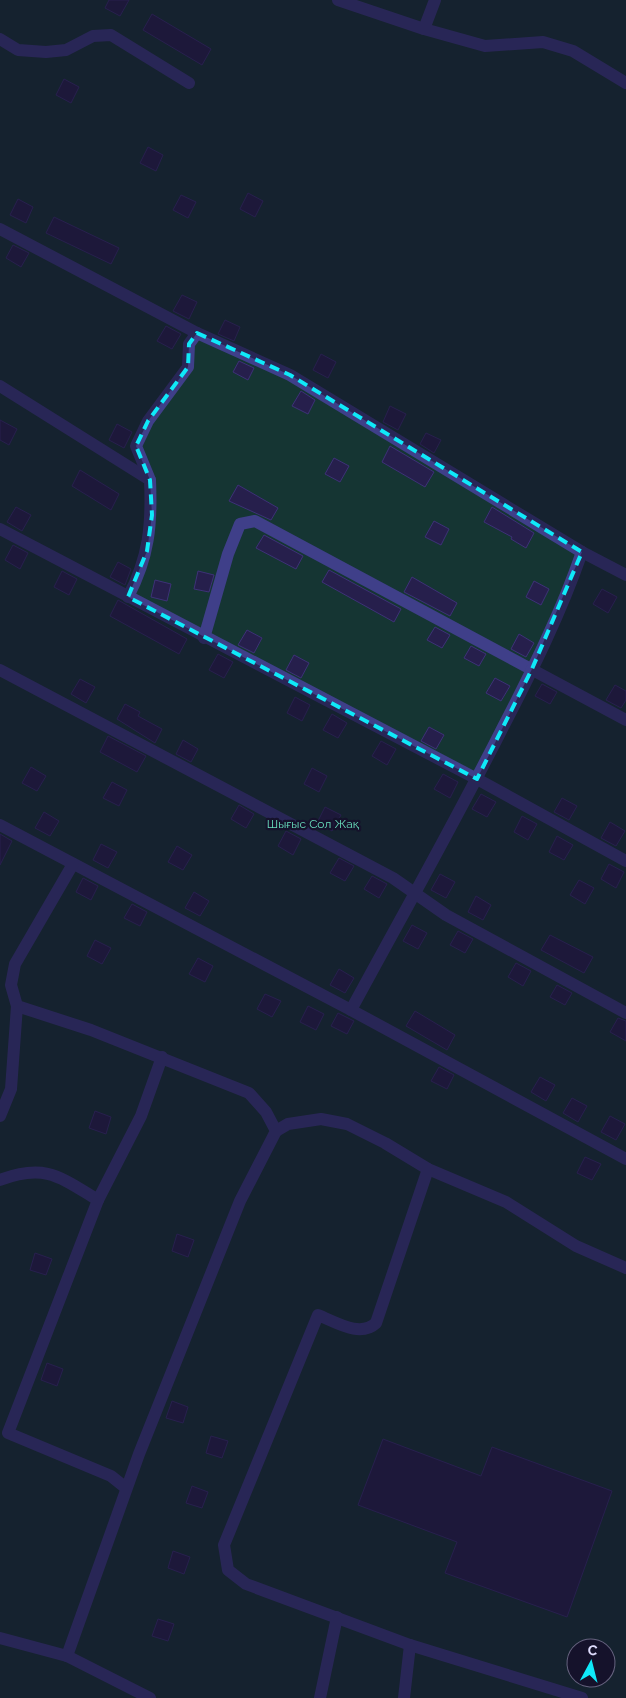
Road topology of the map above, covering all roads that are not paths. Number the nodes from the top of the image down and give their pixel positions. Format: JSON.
{"nodes":[{"id":1,"x":338,"y":0,"type":"edge"},
{"id":2,"x":435,"y":0,"type":"edge"},
{"id":3,"x":424,"y":29,"type":"junction"},
{"id":4,"x":0,"y":39,"type":"edge"},
{"id":5,"x":189,"y":83,"type":"dead end"},
{"id":6,"x":626,"y":83,"type":"edge"},
{"id":7,"x":0,"y":229,"type":"edge"},
{"id":8,"x":196,"y":333,"type":"junction"},
{"id":9,"x":0,"y":386,"type":"edge"},
{"id":10,"x":150,"y":480,"type":"junction"},
{"id":11,"x":0,"y":529,"type":"edge"},
{"id":12,"x":582,"y":552,"type":"junction"},
{"id":13,"x":626,"y":575,"type":"edge"},
{"id":14,"x":128,"y":597,"type":"junction"},
{"id":15,"x":204,"y":638,"type":"junction"},
{"id":16,"x":532,"y":669,"type":"junction"},
{"id":17,"x":0,"y":670,"type":"edge"},
{"id":18,"x":626,"y":720,"type":"edge"},
{"id":19,"x":477,"y":779,"type":"junction"},
{"id":20,"x":0,"y":825,"type":"edge"},
{"id":21,"x":626,"y":861,"type":"edge"},
{"id":22,"x":73,"y":864,"type":"junction"},
{"id":23,"x":414,"y":894,"type":"junction"},
{"id":24,"x":17,"y":1006,"type":"junction"},
{"id":25,"x":351,"y":1010,"type":"junction"},
{"id":26,"x":626,"y":1013,"type":"edge"},
{"id":27,"x":162,"y":1057,"type":"junction"},
{"id":28,"x":0,"y":1116,"type":"edge"},
{"id":29,"x":276,"y":1131,"type":"junction"},
{"id":30,"x":626,"y":1158,"type":"edge"},
{"id":31,"x":428,"y":1170,"type":"junction"},
{"id":32,"x":0,"y":1180,"type":"edge"},
{"id":33,"x":98,"y":1200,"type":"junction"},
{"id":34,"x":626,"y":1268,"type":"edge"},
{"id":35,"x":4,"y":1432,"type":"edge"},
{"id":36,"x":126,"y":1488,"type":"junction"},
{"id":37,"x":337,"y":1617,"type":"junction"},
{"id":38,"x":0,"y":1638,"type":"edge"},
{"id":39,"x":410,"y":1645,"type":"junction"},
{"id":40,"x":67,"y":1656,"type":"junction"},
{"id":41,"x":150,"y":1698,"type":"edge"},
{"id":42,"x":320,"y":1698,"type":"edge"},
{"id":43,"x":404,"y":1698,"type":"edge"},
{"id":44,"x":582,"y":1698,"type":"edge"}],
"edges":[{"from":1,"to":3,"type":"street"},
{"from":2,"to":3,"type":"street"},
{"from":3,"to":6,"type":"street"},
{"from":4,"to":5,"type":"street"},
{"from":7,"to":8,"type":"street"},
{"from":8,"to":10,"type":"street"},
{"from":8,"to":12,"type":"street"},
{"from":9,"to":10,"type":"street"},
{"from":10,"to":14,"type":"street"},
{"from":11,"to":14,"type":"street"},
{"from":12,"to":13,"type":"street"},
{"from":12,"to":16,"type":"street"},
{"from":14,"to":15,"type":"street"},
{"from":15,"to":16,"type":"street"},
{"from":15,"to":19,"type":"street"},
{"from":16,"to":18,"type":"street"},
{"from":16,"to":19,"type":"street"},
{"from":17,"to":23,"type":"street"},
{"from":19,"to":21,"type":"street"},
{"from":19,"to":23,"type":"street"},
{"from":20,"to":22,"type":"street"},
{"from":22,"to":24,"type":"street"},
{"from":22,"to":25,"type":"street"},
{"from":23,"to":25,"type":"street"},
{"from":23,"to":26,"type":"street"},
{"from":24,"to":27,"type":"street"},
{"from":24,"to":28,"type":"street"},
{"from":25,"to":30,"type":"street"},
{"from":27,"to":29,"type":"street"},
{"from":27,"to":33,"type":"street"},
{"from":29,"to":31,"type":"street"},
{"from":29,"to":36,"type":"street"},
{"from":31,"to":34,"type":"street"},
{"from":31,"to":37,"type":"street"},
{"from":32,"to":33,"type":"street"},
{"from":33,"to":35,"type":"street"},
{"from":35,"to":36,"type":"street"},
{"from":36,"to":40,"type":"street"},
{"from":37,"to":39,"type":"street"},
{"from":37,"to":42,"type":"street"},
{"from":38,"to":40,"type":"street"},
{"from":39,"to":43,"type":"street"},
{"from":39,"to":44,"type":"street"},
{"from":40,"to":41,"type":"street"}]}
